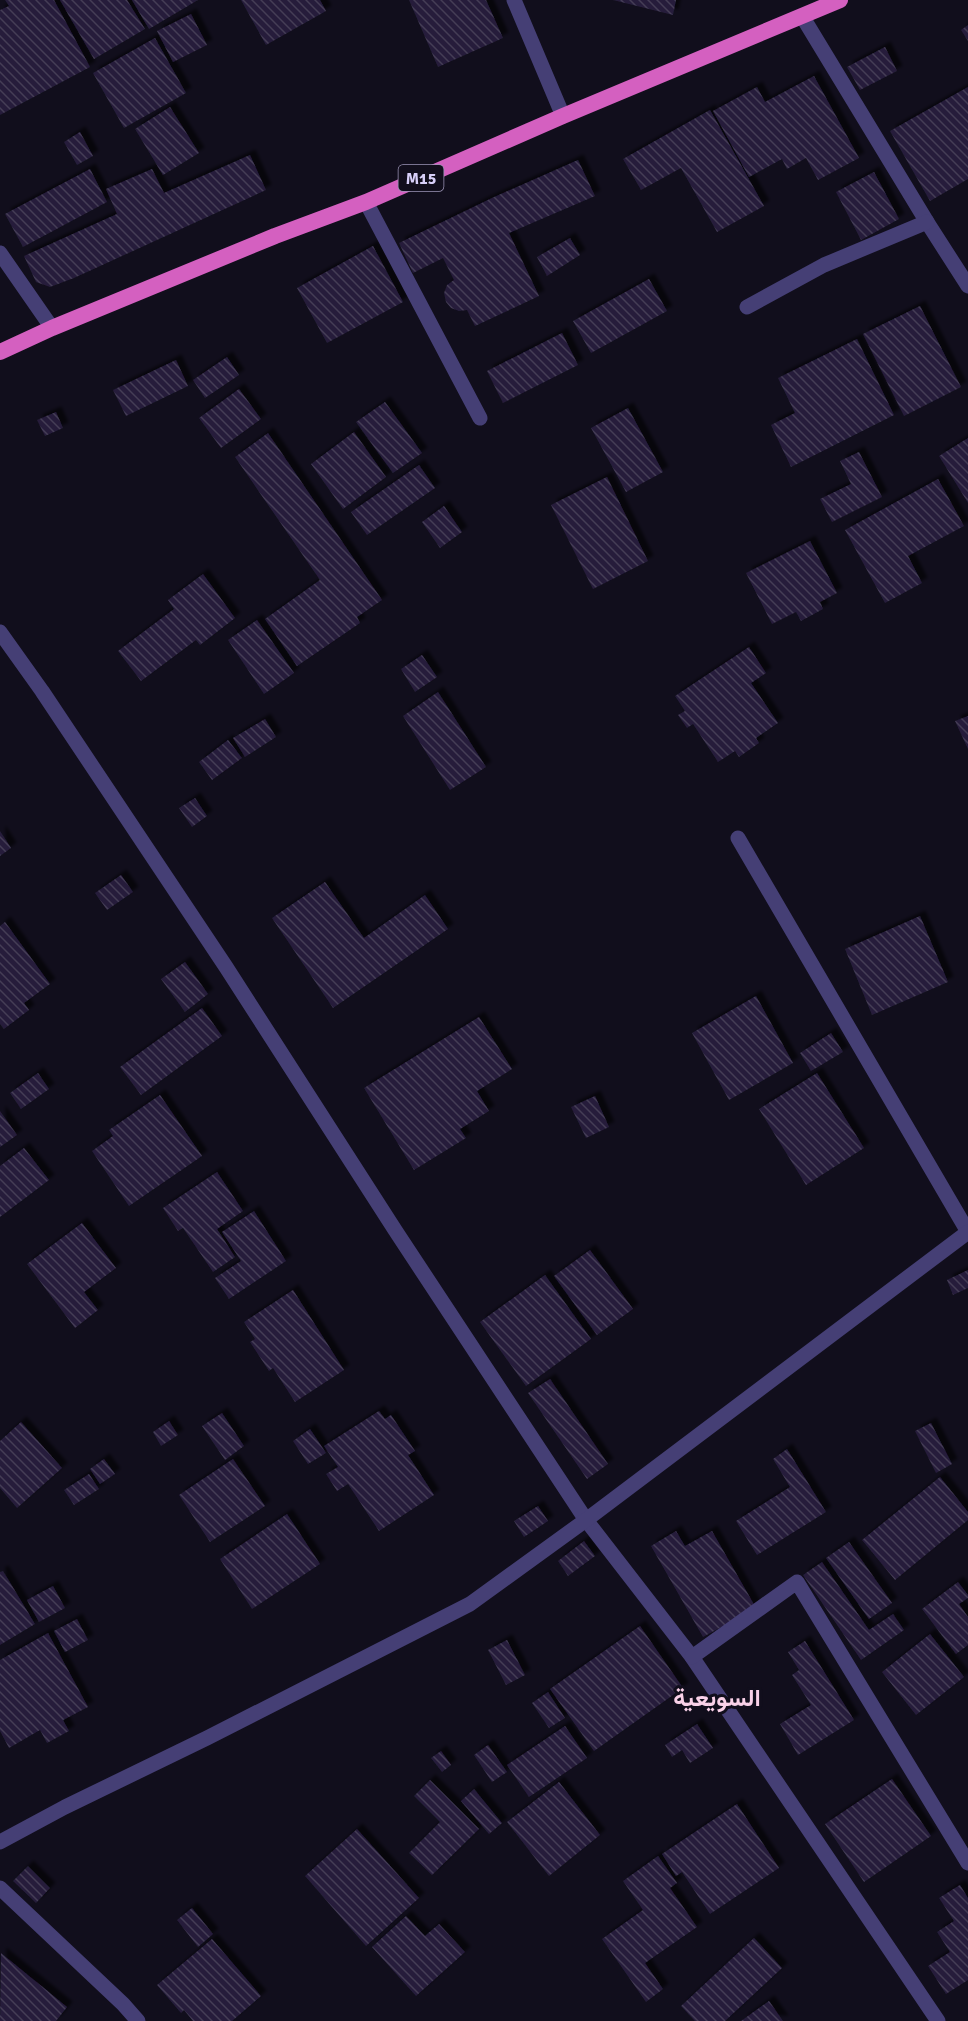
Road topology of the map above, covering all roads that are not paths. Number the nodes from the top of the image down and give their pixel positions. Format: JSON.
{"nodes":[{"id":1,"x":514,"y":0,"type":"edge"},
{"id":2,"x":840,"y":0,"type":"edge"},
{"id":3,"x":802,"y":16,"type":"junction"},
{"id":4,"x":563,"y":116,"type":"junction"},
{"id":5,"x":366,"y":202,"type":"junction"},
{"id":6,"x":927,"y":222,"type":"junction"},
{"id":7,"x":0,"y":253,"type":"edge"},
{"id":8,"x":968,"y":286,"type":"edge"},
{"id":9,"x":747,"y":307,"type":"dead end"},
{"id":10,"x":52,"y":328,"type":"junction"},
{"id":11,"x":0,"y":352,"type":"edge"},
{"id":12,"x":480,"y":418,"type":"dead end"},
{"id":13,"x":0,"y":632,"type":"edge"},
{"id":14,"x":738,"y":838,"type":"dead end"},
{"id":15,"x":968,"y":1232,"type":"edge"},
{"id":16,"x":586,"y":1520,"type":"junction"},
{"id":17,"x":692,"y":1657,"type":"junction"},
{"id":18,"x":0,"y":1842,"type":"edge"},
{"id":19,"x":968,"y":1863,"type":"edge"},
{"id":20,"x":0,"y":1888,"type":"edge"},
{"id":21,"x":138,"y":2021,"type":"edge"},
{"id":22,"x":938,"y":2021,"type":"edge"}],
"edges":[{"from":1,"to":4,"type":"street"},
{"from":2,"to":3,"type":"highway","number":"M15"},
{"from":3,"to":4,"type":"highway","number":"M15"},
{"from":3,"to":6,"type":"street"},
{"from":4,"to":5,"type":"highway","number":"M15"},
{"from":5,"to":10,"type":"highway","number":"M15"},
{"from":5,"to":12,"type":"street"},
{"from":6,"to":8,"type":"street"},
{"from":6,"to":9,"type":"street"},
{"from":7,"to":10,"type":"street"},
{"from":10,"to":11,"type":"highway","number":"M15"},
{"from":13,"to":16,"type":"street"},
{"from":14,"to":15,"type":"street"},
{"from":15,"to":16,"type":"street"},
{"from":16,"to":17,"type":"street"},
{"from":16,"to":18,"type":"street"},
{"from":17,"to":19,"type":"street"},
{"from":17,"to":22,"type":"street"},
{"from":20,"to":21,"type":"street"}]}
